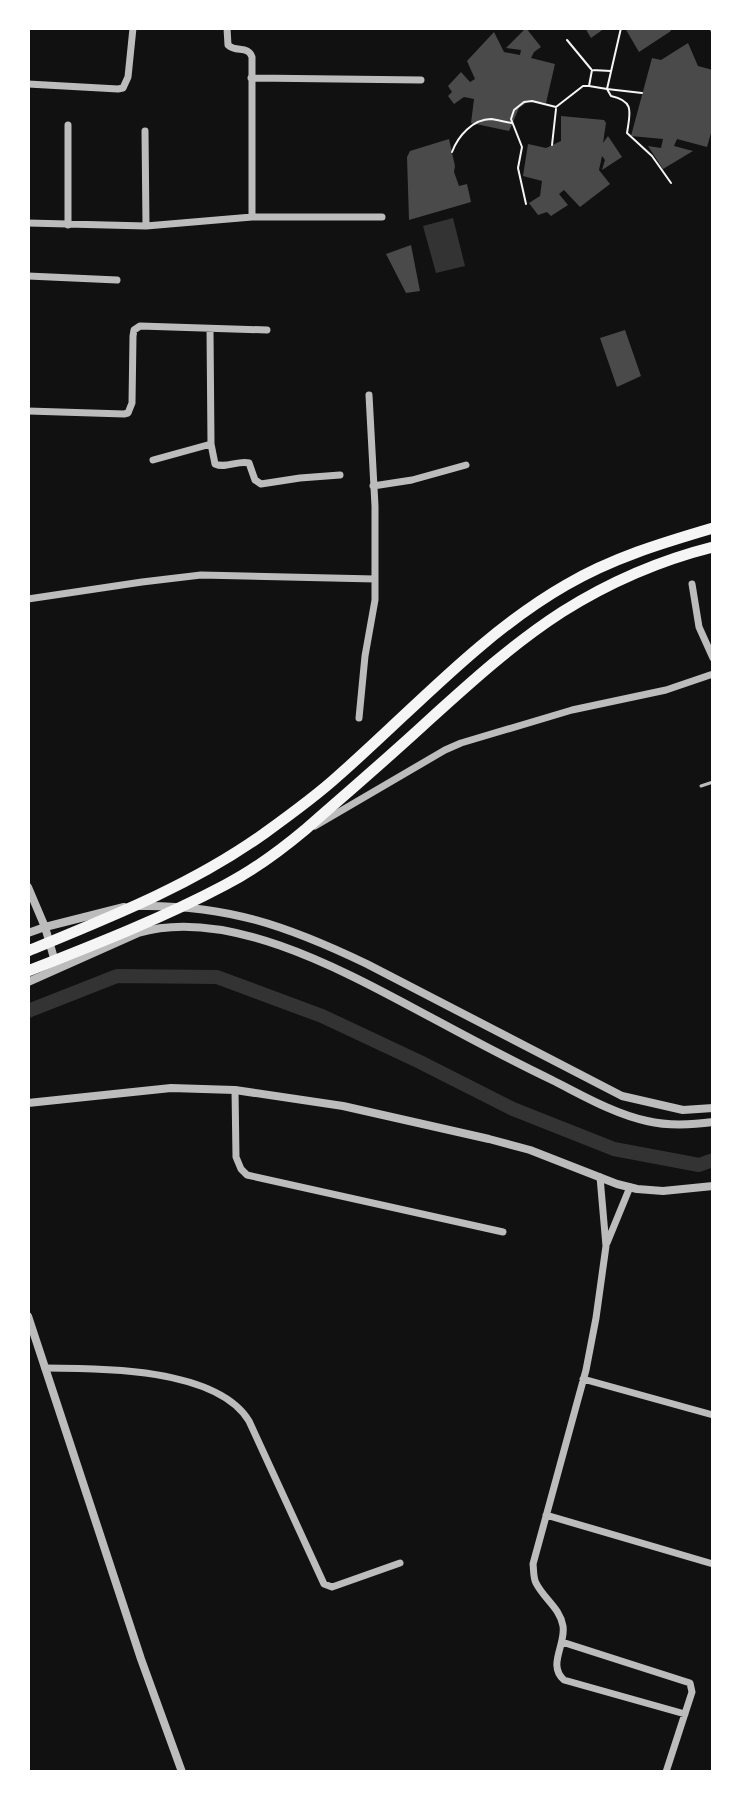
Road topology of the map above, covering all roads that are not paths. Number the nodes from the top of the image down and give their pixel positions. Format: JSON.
{"nodes":[{"id":1,"x":133,"y":28,"type":"edge"},
{"id":2,"x":227,"y":28,"type":"edge"},
{"id":3,"x":251,"y":78,"type":"junction"},
{"id":4,"x":421,"y":80,"type":"dead end"},
{"id":5,"x":28,"y":84,"type":"edge"},
{"id":6,"x":68,"y":125,"type":"dead end"},
{"id":7,"x":145,"y":131,"type":"dead end"},
{"id":8,"x":252,"y":217,"type":"junction"},
{"id":9,"x":382,"y":217,"type":"dead end"},
{"id":10,"x":28,"y":223,"type":"edge"},
{"id":11,"x":68,"y":225,"type":"junction"},
{"id":12,"x":146,"y":226,"type":"junction"},
{"id":13,"x":28,"y":276,"type":"edge"},
{"id":14,"x":117,"y":280,"type":"dead end"},
{"id":15,"x":210,"y":329,"type":"junction"},
{"id":16,"x":267,"y":330,"type":"dead end"},
{"id":17,"x":369,"y":395,"type":"dead end"},
{"id":18,"x":28,"y":411,"type":"edge"},
{"id":19,"x":211,"y":444,"type":"junction"},
{"id":20,"x":153,"y":460,"type":"dead end"},
{"id":21,"x":466,"y":465,"type":"dead end"},
{"id":22,"x":340,"y":475,"type":"dead end"},
{"id":23,"x":373,"y":486,"type":"junction"},
{"id":24,"x":713,"y":528,"type":"edge"},
{"id":25,"x":713,"y":547,"type":"edge"},
{"id":26,"x":375,"y":579,"type":"junction"},
{"id":27,"x":692,"y":584,"type":"dead end"},
{"id":28,"x":28,"y":599,"type":"edge"},
{"id":29,"x":713,"y":658,"type":"edge"},
{"id":30,"x":713,"y":674,"type":"edge"},
{"id":31,"x":359,"y":718,"type":"dead end"},
{"id":32,"x":713,"y":782,"type":"edge"},
{"id":33,"x":701,"y":786,"type":"dead end"},
{"id":34,"x":29,"y":892,"type":"edge"},
{"id":35,"x":187,"y":908,"type":"junction"},
{"id":36,"x":45,"y":927,"type":"junction"},
{"id":37,"x":28,"y":933,"type":"edge"},
{"id":38,"x":138,"y":933,"type":"junction"},
{"id":39,"x":28,"y":951,"type":"edge"},
{"id":40,"x":57,"y":969,"type":"junction"},
{"id":41,"x":28,"y":971,"type":"edge"},
{"id":42,"x":28,"y":982,"type":"edge"},
{"id":43,"x":235,"y":1090,"type":"junction"},
{"id":44,"x":28,"y":1103,"type":"edge"},
{"id":45,"x":713,"y":1108,"type":"edge"},
{"id":46,"x":713,"y":1122,"type":"edge"},
{"id":47,"x":600,"y":1177,"type":"junction"},
{"id":48,"x":713,"y":1186,"type":"edge"},
{"id":49,"x":630,"y":1187,"type":"junction"},
{"id":50,"x":503,"y":1232,"type":"dead end"},
{"id":51,"x":606,"y":1246,"type":"junction"},
{"id":52,"x":28,"y":1316,"type":"edge"},
{"id":53,"x":45,"y":1368,"type":"junction"},
{"id":54,"x":583,"y":1379,"type":"junction"},
{"id":55,"x":713,"y":1415,"type":"edge"},
{"id":56,"x":546,"y":1515,"type":"junction"},
{"id":57,"x":400,"y":1563,"type":"dead end"},
{"id":58,"x":713,"y":1564,"type":"edge"},
{"id":59,"x":562,"y":1642,"type":"junction"},
{"id":60,"x":685,"y":1714,"type":"junction"},
{"id":61,"x":182,"y":1772,"type":"edge"},
{"id":62,"x":666,"y":1772,"type":"edge"}],
"edges":[{"from":1,"to":5,"type":"street"},
{"from":2,"to":3,"type":"street"},
{"from":3,"to":4,"type":"street"},
{"from":3,"to":8,"type":"street"},
{"from":6,"to":11,"type":"street"},
{"from":7,"to":12,"type":"street"},
{"from":8,"to":9,"type":"street"},
{"from":8,"to":12,"type":"street"},
{"from":10,"to":11,"type":"street"},
{"from":11,"to":12,"type":"street"},
{"from":13,"to":14,"type":"street"},
{"from":15,"to":16,"type":"street"},
{"from":15,"to":18,"type":"street"},
{"from":15,"to":19,"type":"street"},
{"from":17,"to":23,"type":"street"},
{"from":19,"to":20,"type":"street"},
{"from":19,"to":22,"type":"street"},
{"from":21,"to":23,"type":"street"},
{"from":23,"to":26,"type":"street"},
{"from":24,"to":39,"type":"highway"},
{"from":25,"to":41,"type":"highway"},
{"from":26,"to":28,"type":"street"},
{"from":26,"to":31,"type":"street"},
{"from":27,"to":29,"type":"street"},
{"from":30,"to":35,"type":"street"},
{"from":32,"to":33,"type":"lane"},
{"from":34,"to":36,"type":"street"},
{"from":35,"to":36,"type":"street"},
{"from":35,"to":38,"type":"street"},
{"from":35,"to":45,"type":"street"},
{"from":36,"to":37,"type":"street"},
{"from":36,"to":40,"type":"street"},
{"from":38,"to":40,"type":"street"},
{"from":38,"to":46,"type":"street"},
{"from":40,"to":42,"type":"street"},
{"from":43,"to":44,"type":"street"},
{"from":43,"to":47,"type":"street"},
{"from":43,"to":50,"type":"street"},
{"from":47,"to":49,"type":"street"},
{"from":47,"to":51,"type":"street"},
{"from":48,"to":49,"type":"street"},
{"from":49,"to":51,"type":"street"},
{"from":51,"to":54,"type":"street"},
{"from":52,"to":53,"type":"street"},
{"from":53,"to":57,"type":"street"},
{"from":53,"to":61,"type":"street"},
{"from":54,"to":55,"type":"street"},
{"from":54,"to":56,"type":"street"},
{"from":56,"to":58,"type":"street"},
{"from":56,"to":59,"type":"street"},
{"from":59,"to":60,"type":"street"},
{"from":59,"to":60,"type":"street"},
{"from":60,"to":62,"type":"street"}]}
